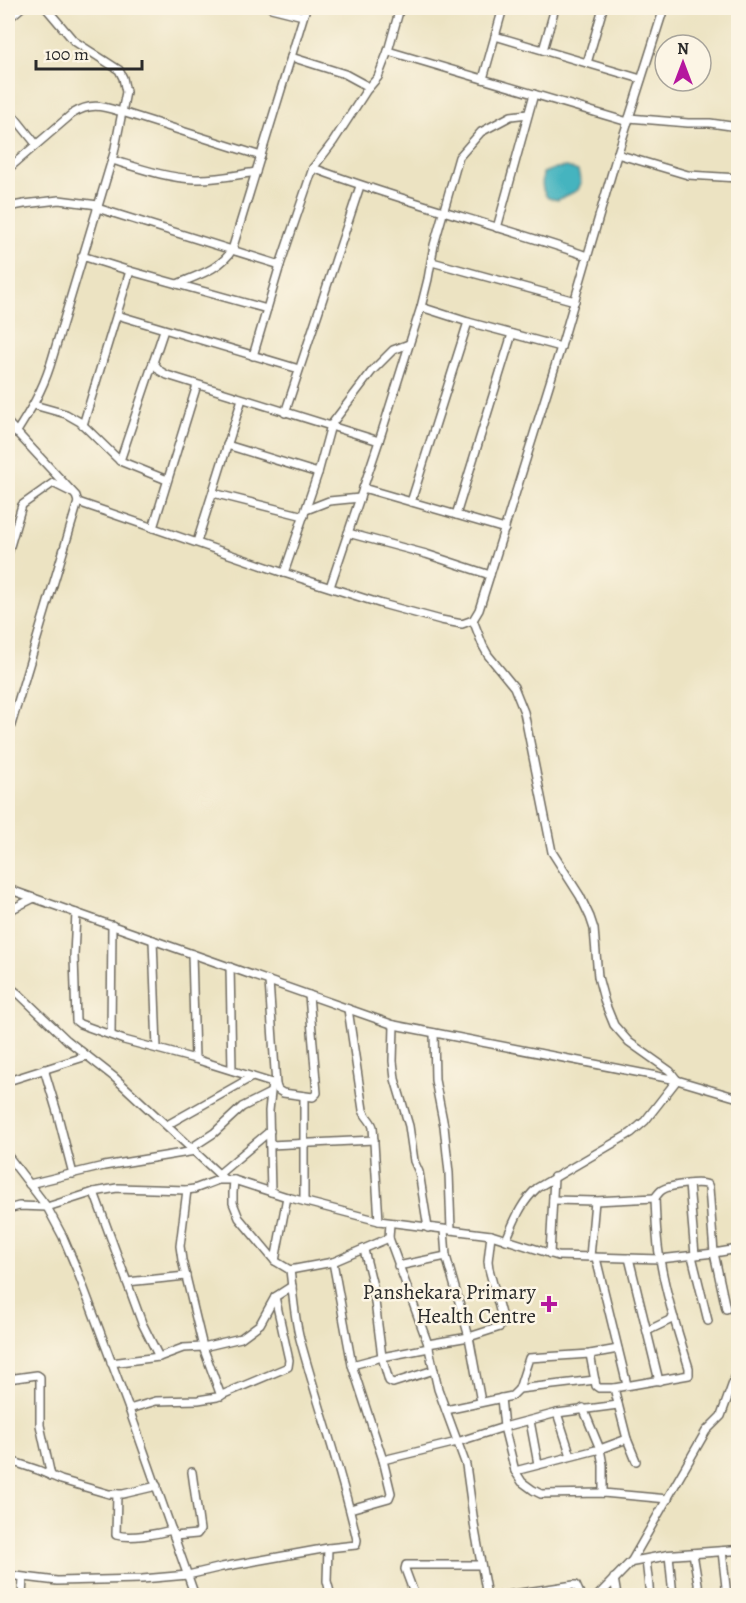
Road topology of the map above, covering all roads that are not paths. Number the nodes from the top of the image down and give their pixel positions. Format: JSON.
{"nodes":[{"id":1,"x":21,"y":8,"type":"edge"},
{"id":2,"x":46,"y":8,"type":"edge"},
{"id":3,"x":271,"y":8,"type":"edge"},
{"id":4,"x":306,"y":8,"type":"edge"},
{"id":5,"x":400,"y":8,"type":"edge"},
{"id":6,"x":503,"y":8,"type":"edge"},
{"id":7,"x":555,"y":8,"type":"edge"},
{"id":8,"x":603,"y":8,"type":"edge"},
{"id":9,"x":664,"y":8,"type":"edge"},
{"id":10,"x":303,"y":16,"type":"junction"},
{"id":11,"x":8,"y":19,"type":"edge"},
{"id":12,"x":495,"y":36,"type":"junction"},
{"id":13,"x":543,"y":50,"type":"junction"},
{"id":14,"x":388,"y":51,"type":"junction"},
{"id":15,"x":291,"y":57,"type":"junction"},
{"id":16,"x":587,"y":63,"type":"junction"},
{"id":17,"x":483,"y":79,"type":"junction"},
{"id":18,"x":641,"y":79,"type":"junction"},
{"id":19,"x":369,"y":87,"type":"junction"},
{"id":20,"x":534,"y":94,"type":"junction"},
{"id":21,"x":8,"y":109,"type":"edge"},
{"id":22,"x":122,"y":111,"type":"junction"},
{"id":23,"x":528,"y":114,"type":"junction"},
{"id":24,"x":628,"y":120,"type":"junction"},
{"id":25,"x":738,"y":127,"type":"edge"},
{"id":26,"x":36,"y":144,"type":"junction"},
{"id":27,"x":617,"y":154,"type":"junction"},
{"id":28,"x":261,"y":156,"type":"junction"},
{"id":29,"x":112,"y":160,"type":"junction"},
{"id":30,"x":313,"y":168,"type":"junction"},
{"id":31,"x":8,"y":169,"type":"edge"},
{"id":32,"x":256,"y":172,"type":"junction"},
{"id":33,"x":738,"y":178,"type":"edge"},
{"id":34,"x":360,"y":186,"type":"junction"},
{"id":35,"x":8,"y":207,"type":"edge"},
{"id":36,"x":98,"y":207,"type":"junction"},
{"id":37,"x":445,"y":212,"type":"junction"},
{"id":38,"x":497,"y":228,"type":"junction"},
{"id":39,"x":232,"y":250,"type":"junction"},
{"id":40,"x":82,"y":256,"type":"junction"},
{"id":41,"x":587,"y":256,"type":"junction"},
{"id":42,"x":432,"y":262,"type":"junction"},
{"id":43,"x":280,"y":265,"type":"junction"},
{"id":44,"x":130,"y":272,"type":"junction"},
{"id":45,"x":177,"y":284,"type":"junction"},
{"id":46,"x":574,"y":301,"type":"junction"},
{"id":47,"x":421,"y":307,"type":"junction"},
{"id":48,"x":267,"y":309,"type":"junction"},
{"id":49,"x":117,"y":315,"type":"junction"},
{"id":50,"x":468,"y":322,"type":"junction"},
{"id":51,"x":164,"y":330,"type":"junction"},
{"id":52,"x":512,"y":334,"type":"junction"},
{"id":53,"x":409,"y":344,"type":"junction"},
{"id":54,"x":561,"y":347,"type":"junction"},
{"id":55,"x":253,"y":356,"type":"junction"},
{"id":56,"x":153,"y":362,"type":"junction"},
{"id":57,"x":298,"y":369,"type":"junction"},
{"id":58,"x":197,"y":385,"type":"junction"},
{"id":59,"x":242,"y":399,"type":"junction"},
{"id":60,"x":34,"y":405,"type":"junction"},
{"id":61,"x":285,"y":413,"type":"junction"},
{"id":62,"x":8,"y":423,"type":"edge"},
{"id":63,"x":83,"y":425,"type":"junction"},
{"id":64,"x":331,"y":425,"type":"junction"},
{"id":65,"x":16,"y":433,"type":"junction"},
{"id":66,"x":379,"y":441,"type":"junction"},
{"id":67,"x":227,"y":445,"type":"junction"},
{"id":68,"x":120,"y":461,"type":"junction"},
{"id":69,"x":318,"y":473,"type":"junction"},
{"id":70,"x":167,"y":480,"type":"junction"},
{"id":71,"x":363,"y":488,"type":"junction"},
{"id":72,"x":213,"y":493,"type":"junction"},
{"id":73,"x":73,"y":494,"type":"junction"},
{"id":74,"x":360,"y":498,"type":"junction"},
{"id":75,"x":78,"y":502,"type":"junction"},
{"id":76,"x":411,"y":502,"type":"junction"},
{"id":77,"x":305,"y":513,"type":"junction"},
{"id":78,"x":456,"y":515,"type":"junction"},
{"id":79,"x":153,"y":528,"type":"junction"},
{"id":80,"x":505,"y":529,"type":"junction"},
{"id":81,"x":348,"y":533,"type":"junction"},
{"id":82,"x":197,"y":543,"type":"junction"},
{"id":83,"x":8,"y":553,"type":"edge"},
{"id":84,"x":284,"y":573,"type":"junction"},
{"id":85,"x":490,"y":575,"type":"junction"},
{"id":86,"x":330,"y":587,"type":"junction"},
{"id":87,"x":473,"y":620,"type":"junction"},
{"id":88,"x":8,"y":735,"type":"edge"},
{"id":89,"x":8,"y":889,"type":"edge"},
{"id":90,"x":34,"y":898,"type":"junction"},
{"id":91,"x":8,"y":911,"type":"edge"},
{"id":92,"x":76,"y":913,"type":"junction"},
{"id":93,"x":112,"y":926,"type":"junction"},
{"id":94,"x":153,"y":940,"type":"junction"},
{"id":95,"x":192,"y":954,"type":"junction"},
{"id":96,"x":230,"y":967,"type":"junction"},
{"id":97,"x":269,"y":981,"type":"junction"},
{"id":98,"x":8,"y":986,"type":"edge"},
{"id":99,"x":309,"y":995,"type":"junction"},
{"id":100,"x":348,"y":1009,"type":"junction"},
{"id":101,"x":394,"y":1025,"type":"junction"},
{"id":102,"x":434,"y":1033,"type":"junction"},
{"id":103,"x":111,"y":1034,"type":"junction"},
{"id":104,"x":158,"y":1048,"type":"junction"},
{"id":105,"x":87,"y":1056,"type":"junction"},
{"id":106,"x":195,"y":1059,"type":"junction"},
{"id":107,"x":44,"y":1069,"type":"junction"},
{"id":108,"x":232,"y":1070,"type":"junction"},
{"id":109,"x":252,"y":1077,"type":"junction"},
{"id":110,"x":676,"y":1080,"type":"junction"},
{"id":111,"x":8,"y":1081,"type":"edge"},
{"id":112,"x":274,"y":1084,"type":"junction"},
{"id":113,"x":270,"y":1093,"type":"junction"},
{"id":114,"x":304,"y":1096,"type":"junction"},
{"id":115,"x":738,"y":1098,"type":"edge"},
{"id":116,"x":167,"y":1125,"type":"junction"},
{"id":117,"x":270,"y":1131,"type":"junction"},
{"id":118,"x":374,"y":1140,"type":"junction"},
{"id":119,"x":304,"y":1144,"type":"junction"},
{"id":120,"x":270,"y":1145,"type":"junction"},
{"id":121,"x":193,"y":1150,"type":"junction"},
{"id":122,"x":8,"y":1156,"type":"edge"},
{"id":123,"x":73,"y":1174,"type":"junction"},
{"id":124,"x":222,"y":1176,"type":"junction"},
{"id":125,"x":554,"y":1177,"type":"junction"},
{"id":126,"x":234,"y":1180,"type":"junction"},
{"id":127,"x":29,"y":1184,"type":"junction"},
{"id":128,"x":689,"y":1184,"type":"junction"},
{"id":129,"x":187,"y":1190,"type":"junction"},
{"id":130,"x":94,"y":1192,"type":"junction"},
{"id":131,"x":271,"y":1192,"type":"junction"},
{"id":132,"x":287,"y":1197,"type":"junction"},
{"id":133,"x":655,"y":1198,"type":"junction"},
{"id":134,"x":553,"y":1200,"type":"junction"},
{"id":135,"x":304,"y":1201,"type":"junction"},
{"id":136,"x":595,"y":1201,"type":"junction"},
{"id":137,"x":47,"y":1207,"type":"junction"},
{"id":138,"x":8,"y":1209,"type":"edge"},
{"id":139,"x":379,"y":1221,"type":"junction"},
{"id":140,"x":390,"y":1223,"type":"junction"},
{"id":141,"x":428,"y":1228,"type":"junction"},
{"id":142,"x":447,"y":1230,"type":"junction"},
{"id":143,"x":491,"y":1235,"type":"junction"},
{"id":144,"x":390,"y":1238,"type":"junction"},
{"id":145,"x":506,"y":1240,"type":"junction"},
{"id":146,"x":738,"y":1249,"type":"edge"},
{"id":147,"x":364,"y":1250,"type":"junction"},
{"id":148,"x":714,"y":1253,"type":"junction"},
{"id":149,"x":550,"y":1254,"type":"junction"},
{"id":150,"x":446,"y":1256,"type":"junction"},
{"id":151,"x":694,"y":1256,"type":"junction"},
{"id":152,"x":593,"y":1258,"type":"junction"},
{"id":153,"x":629,"y":1258,"type":"junction"},
{"id":154,"x":660,"y":1259,"type":"junction"},
{"id":155,"x":275,"y":1261,"type":"junction"},
{"id":156,"x":333,"y":1262,"type":"junction"},
{"id":157,"x":399,"y":1266,"type":"junction"},
{"id":158,"x":290,"y":1270,"type":"junction"},
{"id":159,"x":186,"y":1276,"type":"junction"},
{"id":160,"x":127,"y":1282,"type":"junction"},
{"id":161,"x":292,"y":1286,"type":"junction"},
{"id":162,"x":275,"y":1297,"type":"junction"},
{"id":163,"x":726,"y":1309,"type":"dead end"},
{"id":164,"x":674,"y":1318,"type":"junction"},
{"id":165,"x":708,"y":1321,"type":"dead end"},
{"id":166,"x":647,"y":1330,"type":"junction"},
{"id":167,"x":469,"y":1337,"type":"junction"},
{"id":168,"x":428,"y":1346,"type":"junction"},
{"id":169,"x":203,"y":1347,"type":"junction"},
{"id":170,"x":618,"y":1349,"type":"junction"},
{"id":171,"x":590,"y":1354,"type":"junction"},
{"id":172,"x":159,"y":1357,"type":"junction"},
{"id":173,"x":382,"y":1357,"type":"junction"},
{"id":174,"x":111,"y":1363,"type":"junction"},
{"id":175,"x":352,"y":1365,"type":"junction"},
{"id":176,"x":738,"y":1369,"type":"edge"},
{"id":177,"x":434,"y":1370,"type":"junction"},
{"id":178,"x":8,"y":1379,"type":"edge"},
{"id":179,"x":595,"y":1380,"type":"junction"},
{"id":180,"x":658,"y":1381,"type":"junction"},
{"id":181,"x":627,"y":1385,"type":"junction"},
{"id":182,"x":614,"y":1388,"type":"junction"},
{"id":183,"x":519,"y":1389,"type":"junction"},
{"id":184,"x":221,"y":1396,"type":"junction"},
{"id":185,"x":501,"y":1398,"type":"junction"},
{"id":186,"x":481,"y":1402,"type":"junction"},
{"id":187,"x":618,"y":1404,"type":"junction"},
{"id":188,"x":583,"y":1408,"type":"junction"},
{"id":189,"x":129,"y":1409,"type":"junction"},
{"id":190,"x":446,"y":1410,"type":"junction"},
{"id":191,"x":557,"y":1413,"type":"junction"},
{"id":192,"x":530,"y":1421,"type":"junction"},
{"id":193,"x":504,"y":1427,"type":"junction"},
{"id":194,"x":627,"y":1439,"type":"junction"},
{"id":195,"x":458,"y":1442,"type":"junction"},
{"id":196,"x":600,"y":1449,"type":"junction"},
{"id":197,"x":571,"y":1456,"type":"junction"},
{"id":198,"x":383,"y":1460,"type":"junction"},
{"id":199,"x":636,"y":1461,"type":"dead end"},
{"id":200,"x":9,"y":1462,"type":"edge"},
{"id":201,"x":538,"y":1464,"type":"junction"},
{"id":202,"x":515,"y":1471,"type":"junction"},
{"id":203,"x":192,"y":1473,"type":"dead end"},
{"id":204,"x":51,"y":1476,"type":"junction"},
{"id":205,"x":157,"y":1486,"type":"junction"},
{"id":206,"x":603,"y":1493,"type":"junction"},
{"id":207,"x":117,"y":1494,"type":"junction"},
{"id":208,"x":668,"y":1499,"type":"junction"},
{"id":209,"x":350,"y":1509,"type":"junction"},
{"id":210,"x":173,"y":1533,"type":"junction"},
{"id":211,"x":328,"y":1548,"type":"junction"},
{"id":212,"x":738,"y":1550,"type":"edge"},
{"id":213,"x":722,"y":1551,"type":"junction"},
{"id":214,"x":693,"y":1553,"type":"junction"},
{"id":215,"x":669,"y":1555,"type":"junction"},
{"id":216,"x":645,"y":1560,"type":"junction"},
{"id":217,"x":631,"y":1562,"type":"junction"},
{"id":218,"x":481,"y":1565,"type":"junction"},
{"id":219,"x":8,"y":1575,"type":"edge"},
{"id":220,"x":188,"y":1575,"type":"junction"},
{"id":221,"x":23,"y":1578,"type":"junction"},
{"id":222,"x":614,"y":1578,"type":"junction"},
{"id":223,"x":22,"y":1596,"type":"edge"},
{"id":224,"x":195,"y":1596,"type":"edge"},
{"id":225,"x":332,"y":1596,"type":"edge"},
{"id":226,"x":415,"y":1596,"type":"edge"},
{"id":227,"x":487,"y":1596,"type":"edge"},
{"id":228,"x":499,"y":1596,"type":"edge"},
{"id":229,"x":581,"y":1596,"type":"edge"},
{"id":230,"x":598,"y":1596,"type":"edge"},
{"id":231,"x":617,"y":1596,"type":"edge"},
{"id":232,"x":651,"y":1596,"type":"edge"},
{"id":233,"x":673,"y":1596,"type":"edge"},
{"id":234,"x":700,"y":1596,"type":"edge"},
{"id":235,"x":727,"y":1596,"type":"edge"}],
"edges":[{"from":1,"to":11,"type":"street"},
{"from":2,"to":22,"type":"street"},
{"from":3,"to":10,"type":"street"},
{"from":4,"to":10,"type":"street"},
{"from":5,"to":14,"type":"street"},
{"from":6,"to":12,"type":"street"},
{"from":7,"to":13,"type":"street"},
{"from":8,"to":16,"type":"street"},
{"from":9,"to":18,"type":"street"},
{"from":10,"to":15,"type":"street"},
{"from":12,"to":13,"type":"street"},
{"from":12,"to":17,"type":"street"},
{"from":13,"to":16,"type":"street"},
{"from":14,"to":17,"type":"street"},
{"from":14,"to":19,"type":"street"},
{"from":15,"to":19,"type":"street"},
{"from":15,"to":28,"type":"street"},
{"from":16,"to":18,"type":"street"},
{"from":17,"to":20,"type":"street"},
{"from":18,"to":24,"type":"street"},
{"from":19,"to":30,"type":"street"},
{"from":20,"to":23,"type":"street"},
{"from":20,"to":24,"type":"street"},
{"from":21,"to":26,"type":"street"},
{"from":22,"to":26,"type":"street"},
{"from":22,"to":28,"type":"street"},
{"from":22,"to":29,"type":"street"},
{"from":23,"to":37,"type":"street"},
{"from":23,"to":38,"type":"street"},
{"from":24,"to":25,"type":"street"},
{"from":24,"to":27,"type":"street"},
{"from":26,"to":31,"type":"street"},
{"from":27,"to":33,"type":"street"},
{"from":27,"to":41,"type":"street"},
{"from":28,"to":32,"type":"street"},
{"from":29,"to":32,"type":"street"},
{"from":29,"to":36,"type":"street"},
{"from":30,"to":34,"type":"street"},
{"from":30,"to":43,"type":"street"},
{"from":32,"to":39,"type":"street"},
{"from":34,"to":37,"type":"street"},
{"from":34,"to":57,"type":"street"},
{"from":35,"to":36,"type":"street"},
{"from":36,"to":39,"type":"street"},
{"from":36,"to":40,"type":"street"},
{"from":37,"to":38,"type":"street"},
{"from":37,"to":42,"type":"street"},
{"from":38,"to":41,"type":"street"},
{"from":39,"to":43,"type":"street"},
{"from":39,"to":45,"type":"street"},
{"from":40,"to":44,"type":"street"},
{"from":40,"to":60,"type":"street"},
{"from":41,"to":46,"type":"street"},
{"from":42,"to":46,"type":"street"},
{"from":42,"to":47,"type":"street"},
{"from":43,"to":48,"type":"street"},
{"from":44,"to":45,"type":"street"},
{"from":44,"to":49,"type":"street"},
{"from":45,"to":48,"type":"street"},
{"from":46,"to":54,"type":"street"},
{"from":47,"to":50,"type":"street"},
{"from":47,"to":53,"type":"street"},
{"from":48,"to":55,"type":"street"},
{"from":49,"to":51,"type":"street"},
{"from":49,"to":63,"type":"street"},
{"from":50,"to":52,"type":"street"},
{"from":50,"to":76,"type":"street"},
{"from":51,"to":55,"type":"street"},
{"from":51,"to":56,"type":"street"},
{"from":52,"to":54,"type":"street"},
{"from":52,"to":78,"type":"street"},
{"from":53,"to":64,"type":"street"},
{"from":53,"to":66,"type":"street"},
{"from":54,"to":80,"type":"street"},
{"from":55,"to":57,"type":"street"},
{"from":56,"to":58,"type":"street"},
{"from":56,"to":68,"type":"street"},
{"from":57,"to":61,"type":"street"},
{"from":58,"to":59,"type":"street"},
{"from":58,"to":70,"type":"street"},
{"from":59,"to":61,"type":"street"},
{"from":59,"to":67,"type":"street"},
{"from":60,"to":63,"type":"street"},
{"from":60,"to":65,"type":"street"},
{"from":61,"to":64,"type":"street"},
{"from":62,"to":65,"type":"street"},
{"from":63,"to":68,"type":"street"},
{"from":64,"to":66,"type":"street"},
{"from":64,"to":69,"type":"street"},
{"from":65,"to":73,"type":"street"},
{"from":66,"to":71,"type":"street"},
{"from":67,"to":69,"type":"street"},
{"from":67,"to":72,"type":"street"},
{"from":68,"to":70,"type":"street"},
{"from":69,"to":77,"type":"street"},
{"from":70,"to":79,"type":"street"},
{"from":71,"to":74,"type":"street"},
{"from":71,"to":76,"type":"street"},
{"from":72,"to":77,"type":"street"},
{"from":72,"to":82,"type":"street"},
{"from":73,"to":75,"type":"street"},
{"from":73,"to":83,"type":"street"},
{"from":74,"to":77,"type":"street"},
{"from":74,"to":81,"type":"street"},
{"from":75,"to":79,"type":"street"},
{"from":75,"to":88,"type":"street"},
{"from":76,"to":78,"type":"street"},
{"from":77,"to":84,"type":"street"},
{"from":78,"to":80,"type":"street"},
{"from":79,"to":82,"type":"street"},
{"from":80,"to":85,"type":"street"},
{"from":81,"to":85,"type":"street"},
{"from":81,"to":86,"type":"street"},
{"from":82,"to":84,"type":"street"},
{"from":84,"to":86,"type":"street"},
{"from":85,"to":87,"type":"street"},
{"from":86,"to":87,"type":"street"},
{"from":87,"to":110,"type":"street"},
{"from":89,"to":90,"type":"street"},
{"from":90,"to":91,"type":"street"},
{"from":90,"to":92,"type":"street"},
{"from":92,"to":93,"type":"street"},
{"from":92,"to":103,"type":"street"},
{"from":93,"to":94,"type":"street"},
{"from":93,"to":103,"type":"street"},
{"from":94,"to":95,"type":"street"},
{"from":94,"to":104,"type":"street"},
{"from":95,"to":96,"type":"street"},
{"from":95,"to":106,"type":"street"},
{"from":96,"to":97,"type":"street"},
{"from":96,"to":108,"type":"street"},
{"from":97,"to":99,"type":"street"},
{"from":97,"to":112,"type":"street"},
{"from":98,"to":105,"type":"street"},
{"from":99,"to":100,"type":"street"},
{"from":99,"to":114,"type":"street"},
{"from":100,"to":101,"type":"street"},
{"from":100,"to":118,"type":"street"},
{"from":101,"to":102,"type":"street"},
{"from":101,"to":141,"type":"street"},
{"from":102,"to":110,"type":"street"},
{"from":102,"to":142,"type":"street"},
{"from":103,"to":104,"type":"street"},
{"from":104,"to":106,"type":"street"},
{"from":105,"to":107,"type":"street"},
{"from":105,"to":116,"type":"street"},
{"from":106,"to":108,"type":"street"},
{"from":107,"to":111,"type":"street"},
{"from":107,"to":123,"type":"street"},
{"from":108,"to":109,"type":"street"},
{"from":109,"to":112,"type":"street"},
{"from":109,"to":116,"type":"street"},
{"from":110,"to":115,"type":"street"},
{"from":110,"to":125,"type":"street"},
{"from":112,"to":113,"type":"street"},
{"from":112,"to":114,"type":"street"},
{"from":113,"to":117,"type":"street"},
{"from":113,"to":121,"type":"street"},
{"from":114,"to":119,"type":"street"},
{"from":116,"to":121,"type":"street"},
{"from":117,"to":120,"type":"street"},
{"from":117,"to":124,"type":"street"},
{"from":118,"to":119,"type":"street"},
{"from":118,"to":139,"type":"street"},
{"from":119,"to":120,"type":"street"},
{"from":119,"to":135,"type":"street"},
{"from":120,"to":131,"type":"street"},
{"from":121,"to":123,"type":"street"},
{"from":121,"to":124,"type":"street"},
{"from":122,"to":127,"type":"street"},
{"from":123,"to":127,"type":"street"},
{"from":124,"to":126,"type":"street"},
{"from":124,"to":129,"type":"street"},
{"from":125,"to":134,"type":"street"},
{"from":125,"to":145,"type":"street"},
{"from":126,"to":131,"type":"street"},
{"from":126,"to":155,"type":"street"},
{"from":127,"to":137,"type":"street"},
{"from":128,"to":133,"type":"street"},
{"from":128,"to":148,"type":"street"},
{"from":128,"to":151,"type":"street"},
{"from":129,"to":130,"type":"street"},
{"from":129,"to":159,"type":"street"},
{"from":130,"to":137,"type":"street"},
{"from":130,"to":160,"type":"street"},
{"from":131,"to":132,"type":"street"},
{"from":132,"to":135,"type":"street"},
{"from":132,"to":155,"type":"street"},
{"from":133,"to":136,"type":"street"},
{"from":133,"to":154,"type":"street"},
{"from":134,"to":136,"type":"street"},
{"from":134,"to":149,"type":"street"},
{"from":135,"to":139,"type":"street"},
{"from":136,"to":152,"type":"street"},
{"from":137,"to":138,"type":"street"},
{"from":137,"to":174,"type":"street"},
{"from":139,"to":140,"type":"street"},
{"from":140,"to":141,"type":"street"},
{"from":140,"to":144,"type":"street"},
{"from":141,"to":142,"type":"street"},
{"from":142,"to":143,"type":"street"},
{"from":142,"to":150,"type":"street"},
{"from":143,"to":145,"type":"street"},
{"from":143,"to":167,"type":"street"},
{"from":144,"to":147,"type":"street"},
{"from":144,"to":157,"type":"street"},
{"from":145,"to":149,"type":"street"},
{"from":146,"to":148,"type":"street"},
{"from":147,"to":156,"type":"street"},
{"from":147,"to":173,"type":"street"},
{"from":148,"to":151,"type":"street"},
{"from":148,"to":163,"type":"street"},
{"from":149,"to":152,"type":"street"},
{"from":150,"to":157,"type":"street"},
{"from":150,"to":167,"type":"street"},
{"from":151,"to":154,"type":"street"},
{"from":151,"to":165,"type":"street"},
{"from":152,"to":153,"type":"street"},
{"from":152,"to":170,"type":"street"},
{"from":153,"to":154,"type":"street"},
{"from":153,"to":166,"type":"street"},
{"from":154,"to":164,"type":"street"},
{"from":155,"to":158,"type":"street"},
{"from":156,"to":158,"type":"street"},
{"from":156,"to":175,"type":"street"},
{"from":157,"to":168,"type":"street"},
{"from":158,"to":161,"type":"street"},
{"from":159,"to":160,"type":"street"},
{"from":159,"to":169,"type":"street"},
{"from":160,"to":172,"type":"street"},
{"from":161,"to":162,"type":"street"},
{"from":161,"to":209,"type":"street"},
{"from":162,"to":169,"type":"street"},
{"from":162,"to":184,"type":"street"},
{"from":164,"to":166,"type":"street"},
{"from":164,"to":180,"type":"street"},
{"from":166,"to":180,"type":"street"},
{"from":167,"to":168,"type":"street"},
{"from":167,"to":186,"type":"street"},
{"from":168,"to":173,"type":"street"},
{"from":168,"to":177,"type":"street"},
{"from":169,"to":172,"type":"street"},
{"from":169,"to":184,"type":"street"},
{"from":170,"to":171,"type":"street"},
{"from":170,"to":181,"type":"street"},
{"from":171,"to":179,"type":"street"},
{"from":171,"to":183,"type":"street"},
{"from":172,"to":174,"type":"street"},
{"from":173,"to":175,"type":"street"},
{"from":173,"to":177,"type":"street"},
{"from":174,"to":189,"type":"street"},
{"from":175,"to":198,"type":"street"},
{"from":176,"to":208,"type":"street"},
{"from":177,"to":190,"type":"street"},
{"from":178,"to":204,"type":"street"},
{"from":179,"to":182,"type":"street"},
{"from":179,"to":183,"type":"street"},
{"from":180,"to":181,"type":"street"},
{"from":181,"to":182,"type":"street"},
{"from":182,"to":187,"type":"street"},
{"from":183,"to":185,"type":"street"},
{"from":184,"to":189,"type":"street"},
{"from":185,"to":186,"type":"street"},
{"from":185,"to":193,"type":"street"},
{"from":186,"to":190,"type":"street"},
{"from":187,"to":188,"type":"street"},
{"from":187,"to":194,"type":"street"},
{"from":188,"to":191,"type":"street"},
{"from":188,"to":196,"type":"street"},
{"from":189,"to":205,"type":"street"},
{"from":190,"to":195,"type":"street"},
{"from":191,"to":192,"type":"street"},
{"from":191,"to":197,"type":"street"},
{"from":192,"to":193,"type":"street"},
{"from":192,"to":201,"type":"street"},
{"from":193,"to":195,"type":"street"},
{"from":193,"to":202,"type":"street"},
{"from":194,"to":196,"type":"street"},
{"from":194,"to":199,"type":"street"},
{"from":195,"to":198,"type":"street"},
{"from":195,"to":218,"type":"street"},
{"from":196,"to":197,"type":"street"},
{"from":196,"to":206,"type":"street"},
{"from":197,"to":201,"type":"street"},
{"from":198,"to":209,"type":"street"},
{"from":200,"to":204,"type":"street"},
{"from":201,"to":202,"type":"street"},
{"from":202,"to":206,"type":"street"},
{"from":203,"to":210,"type":"street"},
{"from":204,"to":207,"type":"street"},
{"from":205,"to":207,"type":"street"},
{"from":205,"to":210,"type":"street"},
{"from":206,"to":208,"type":"street"},
{"from":207,"to":210,"type":"street"},
{"from":208,"to":217,"type":"street"},
{"from":209,"to":211,"type":"street"},
{"from":210,"to":220,"type":"street"},
{"from":211,"to":220,"type":"street"},
{"from":211,"to":225,"type":"street"},
{"from":212,"to":213,"type":"street"},
{"from":213,"to":214,"type":"street"},
{"from":213,"to":235,"type":"street"},
{"from":214,"to":215,"type":"street"},
{"from":214,"to":234,"type":"street"},
{"from":215,"to":216,"type":"street"},
{"from":215,"to":233,"type":"street"},
{"from":216,"to":217,"type":"street"},
{"from":216,"to":232,"type":"street"},
{"from":217,"to":222,"type":"street"},
{"from":218,"to":226,"type":"street"},
{"from":218,"to":227,"type":"street"},
{"from":219,"to":221,"type":"street"},
{"from":220,"to":221,"type":"street"},
{"from":220,"to":224,"type":"street"},
{"from":221,"to":223,"type":"street"},
{"from":222,"to":230,"type":"street"},
{"from":222,"to":231,"type":"street"},
{"from":228,"to":229,"type":"street"}]}
